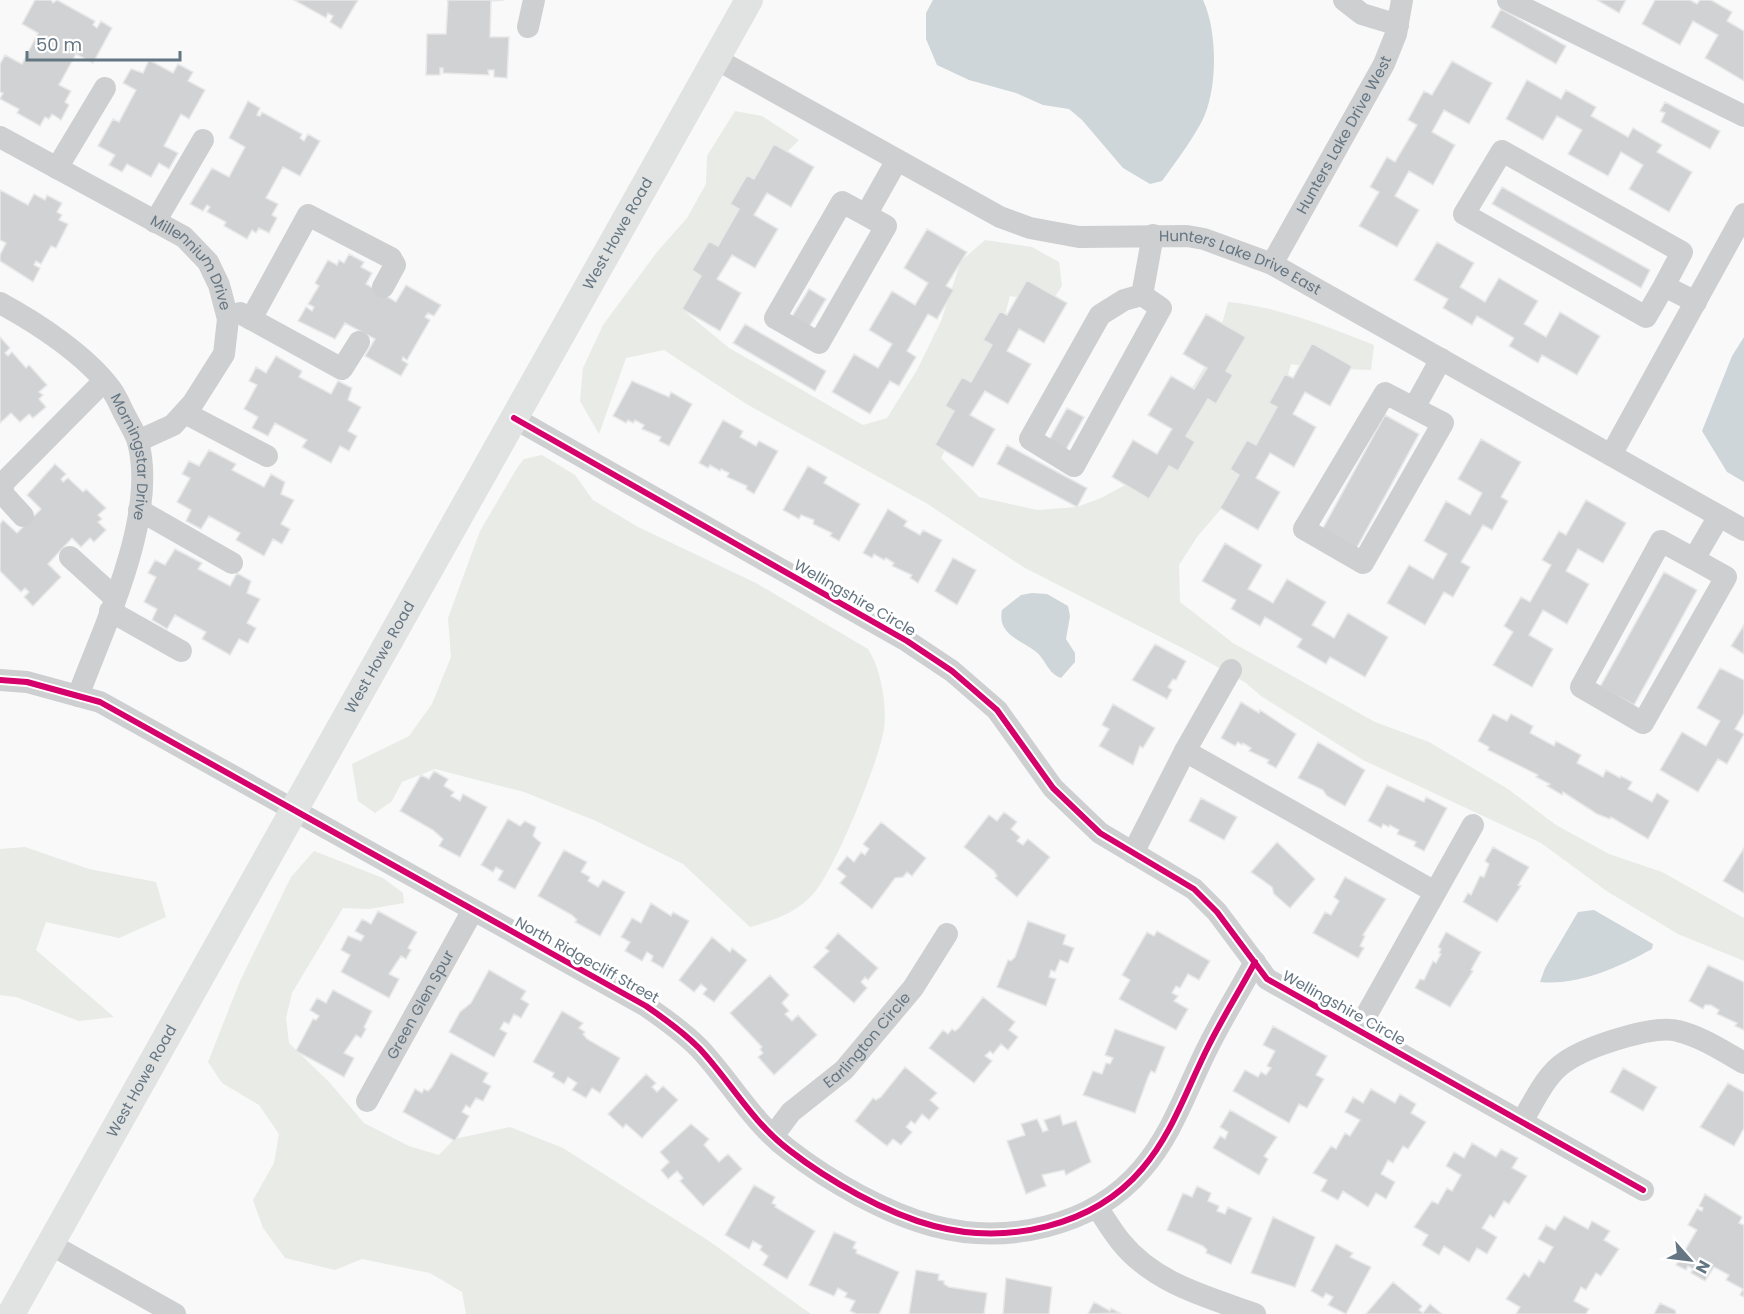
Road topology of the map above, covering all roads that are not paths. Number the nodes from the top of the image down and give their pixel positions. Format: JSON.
{"nodes":[{"id":1,"x":534,"y":0,"type":"edge"},
{"id":2,"x":749,"y":0,"type":"edge"},
{"id":3,"x":1344,"y":0,"type":"edge"},
{"id":4,"x":1402,"y":0,"type":"edge"},
{"id":5,"x":1508,"y":0,"type":"edge"},
{"id":6,"x":1398,"y":25,"type":"junction"},
{"id":7,"x":528,"y":27,"type":"dead end"},
{"id":8,"x":716,"y":59,"type":"junction"},
{"id":9,"x":105,"y":88,"type":"dead end"},
{"id":10,"x":1744,"y":116,"type":"edge"},
{"id":11,"x":0,"y":137,"type":"edge"},
{"id":12,"x":203,"y":140,"type":"dead end"},
{"id":13,"x":897,"y":160,"type":"junction"},
{"id":14,"x":57,"y":168,"type":"junction"},
{"id":15,"x":1744,"y":214,"type":"edge"},
{"id":16,"x":866,"y":215,"type":"junction"},
{"id":17,"x":156,"y":222,"type":"junction"},
{"id":18,"x":1152,"y":235,"type":"junction"},
{"id":19,"x":1272,"y":264,"type":"junction"},
{"id":20,"x":383,"y":286,"type":"dead end"},
{"id":21,"x":1664,"y":286,"type":"junction"},
{"id":22,"x":1142,"y":294,"type":"junction"},
{"id":23,"x":1696,"y":302,"type":"junction"},
{"id":24,"x":0,"y":303,"type":"edge"},
{"id":25,"x":225,"y":305,"type":"junction"},
{"id":26,"x":251,"y":319,"type":"junction"},
{"id":27,"x":359,"y":342,"type":"dead end"},
{"id":28,"x":1441,"y":359,"type":"junction"},
{"id":29,"x":104,"y":381,"type":"junction"},
{"id":30,"x":1414,"y":408,"type":"junction"},
{"id":31,"x":185,"y":412,"type":"junction"},
{"id":32,"x":514,"y":418,"type":"junction"},
{"id":33,"x":138,"y":441,"type":"junction"},
{"id":34,"x":1611,"y":455,"type":"junction"},
{"id":35,"x":267,"y":456,"type":"dead end"},
{"id":36,"x":139,"y":510,"type":"junction"},
{"id":37,"x":23,"y":516,"type":"dead end"},
{"id":38,"x":1719,"y":516,"type":"junction"},
{"id":39,"x":1744,"y":530,"type":"edge"},
{"id":40,"x":70,"y":557,"type":"dead end"},
{"id":41,"x":1694,"y":560,"type":"junction"},
{"id":42,"x":232,"y":562,"type":"dead end"},
{"id":43,"x":112,"y":604,"type":"junction"},
{"id":44,"x":182,"y":651,"type":"dead end"},
{"id":45,"x":1231,"y":670,"type":"dead end"},
{"id":46,"x":0,"y":680,"type":"edge"},
{"id":47,"x":78,"y":696,"type":"junction"},
{"id":48,"x":1185,"y":750,"type":"junction"},
{"id":49,"x":294,"y":810,"type":"junction"},
{"id":50,"x":1473,"y":825,"type":"dead end"},
{"id":51,"x":1133,"y":853,"type":"junction"},
{"id":52,"x":1436,"y":892,"type":"junction"},
{"id":53,"x":473,"y":910,"type":"junction"},
{"id":54,"x":947,"y":934,"type":"dead end"},
{"id":55,"x":1255,"y":962,"type":"junction"},
{"id":56,"x":1358,"y":1030,"type":"junction"},
{"id":57,"x":1744,"y":1063,"type":"edge"},
{"id":58,"x":367,"y":1101,"type":"dead end"},
{"id":59,"x":1522,"y":1121,"type":"junction"},
{"id":60,"x":773,"y":1136,"type":"junction"},
{"id":61,"x":1643,"y":1190,"type":"dead end"},
{"id":62,"x":1097,"y":1207,"type":"junction"},
{"id":63,"x":51,"y":1244,"type":"junction"},
{"id":64,"x":11,"y":1314,"type":"edge"},
{"id":65,"x":176,"y":1314,"type":"edge"},
{"id":66,"x":1255,"y":1314,"type":"edge"}],
"edges":[{"from":1,"to":7,"type":"street"},
{"from":2,"to":8,"type":"main road","name":"West Howe Road"},
{"from":3,"to":6,"type":"street"},
{"from":4,"to":6,"type":"street","name":"Hunters Lake Drive West"},
{"from":5,"to":10,"type":"street"},
{"from":6,"to":19,"type":"street","name":"Hunters Lake Drive West"},
{"from":8,"to":13,"type":"street","name":"Hunters Lake Drive East"},
{"from":8,"to":32,"type":"main road","name":"West Howe Road"},
{"from":9,"to":14,"type":"street"},
{"from":11,"to":14,"type":"street","name":"Millennium Drive"},
{"from":12,"to":17,"type":"street"},
{"from":13,"to":16,"type":"street"},
{"from":13,"to":18,"type":"street","name":"Hunters Lake Drive East"},
{"from":14,"to":17,"type":"street","name":"Millennium Drive"},
{"from":15,"to":23,"type":"street"},
{"from":16,"to":16,"type":"street"},
{"from":17,"to":25,"type":"street","name":"Millennium Drive"},
{"from":18,"to":19,"type":"street","name":"Hunters Lake Drive East"},
{"from":18,"to":22,"type":"street"},
{"from":19,"to":28,"type":"street","name":"Hunters Lake Drive East"},
{"from":20,"to":26,"type":"street"},
{"from":21,"to":21,"type":"street"},
{"from":21,"to":23,"type":"street"},
{"from":22,"to":22,"type":"street"},
{"from":23,"to":34,"type":"street"},
{"from":24,"to":29,"type":"street","name":"Morningstar Drive"},
{"from":25,"to":26,"type":"street"},
{"from":25,"to":31,"type":"street","name":"Millennium Drive"},
{"from":26,"to":27,"type":"street"},
{"from":28,"to":30,"type":"street"},
{"from":28,"to":34,"type":"street","name":"Hunters Lake Drive East"},
{"from":29,"to":33,"type":"street","name":"Morningstar Drive"},
{"from":29,"to":37,"type":"street"},
{"from":30,"to":30,"type":"street"},
{"from":31,"to":33,"type":"street","name":"Millennium Drive"},
{"from":31,"to":35,"type":"street"},
{"from":32,"to":49,"type":"main road","name":"West Howe Road"},
{"from":32,"to":51,"type":"street","name":"Wellingshire Circle"},
{"from":33,"to":36,"type":"street","name":"Morningstar Drive"},
{"from":34,"to":38,"type":"street","name":"Hunters Lake Drive East"},
{"from":36,"to":42,"type":"street"},
{"from":36,"to":43,"type":"street","name":"Morningstar Drive"},
{"from":38,"to":39,"type":"street","name":"Hunters Lake Drive East"},
{"from":38,"to":41,"type":"street"},
{"from":40,"to":43,"type":"street"},
{"from":41,"to":41,"type":"street"},
{"from":43,"to":44,"type":"street"},
{"from":43,"to":47,"type":"street","name":"Morningstar Drive"},
{"from":45,"to":48,"type":"street"},
{"from":46,"to":47,"type":"street","name":"North Ridgecliff Street"},
{"from":47,"to":49,"type":"street","name":"North Ridgecliff Street"},
{"from":48,"to":51,"type":"street"},
{"from":48,"to":52,"type":"street"},
{"from":49,"to":53,"type":"street","name":"North Ridgecliff Street"},
{"from":49,"to":63,"type":"main road","name":"West Howe Road"},
{"from":50,"to":52,"type":"street"},
{"from":51,"to":55,"type":"street","name":"Wellingshire Circle"},
{"from":52,"to":56,"type":"street"},
{"from":53,"to":58,"type":"street","name":"Green Glen Spur"},
{"from":53,"to":60,"type":"street","name":"North Ridgecliff Street"},
{"from":54,"to":60,"type":"street","name":"Earlington Circle"},
{"from":55,"to":56,"type":"street","name":"Wellingshire Circle"},
{"from":55,"to":62,"type":"street","name":"North Ridgecliff Street"},
{"from":56,"to":59,"type":"street","name":"Wellingshire Circle"},
{"from":57,"to":59,"type":"street"},
{"from":59,"to":61,"type":"street","name":"Wellingshire Circle"},
{"from":60,"to":62,"type":"street","name":"North Ridgecliff Street"},
{"from":62,"to":66,"type":"street"},
{"from":63,"to":64,"type":"main road","name":"West Howe Road"},
{"from":63,"to":65,"type":"street"}]}
